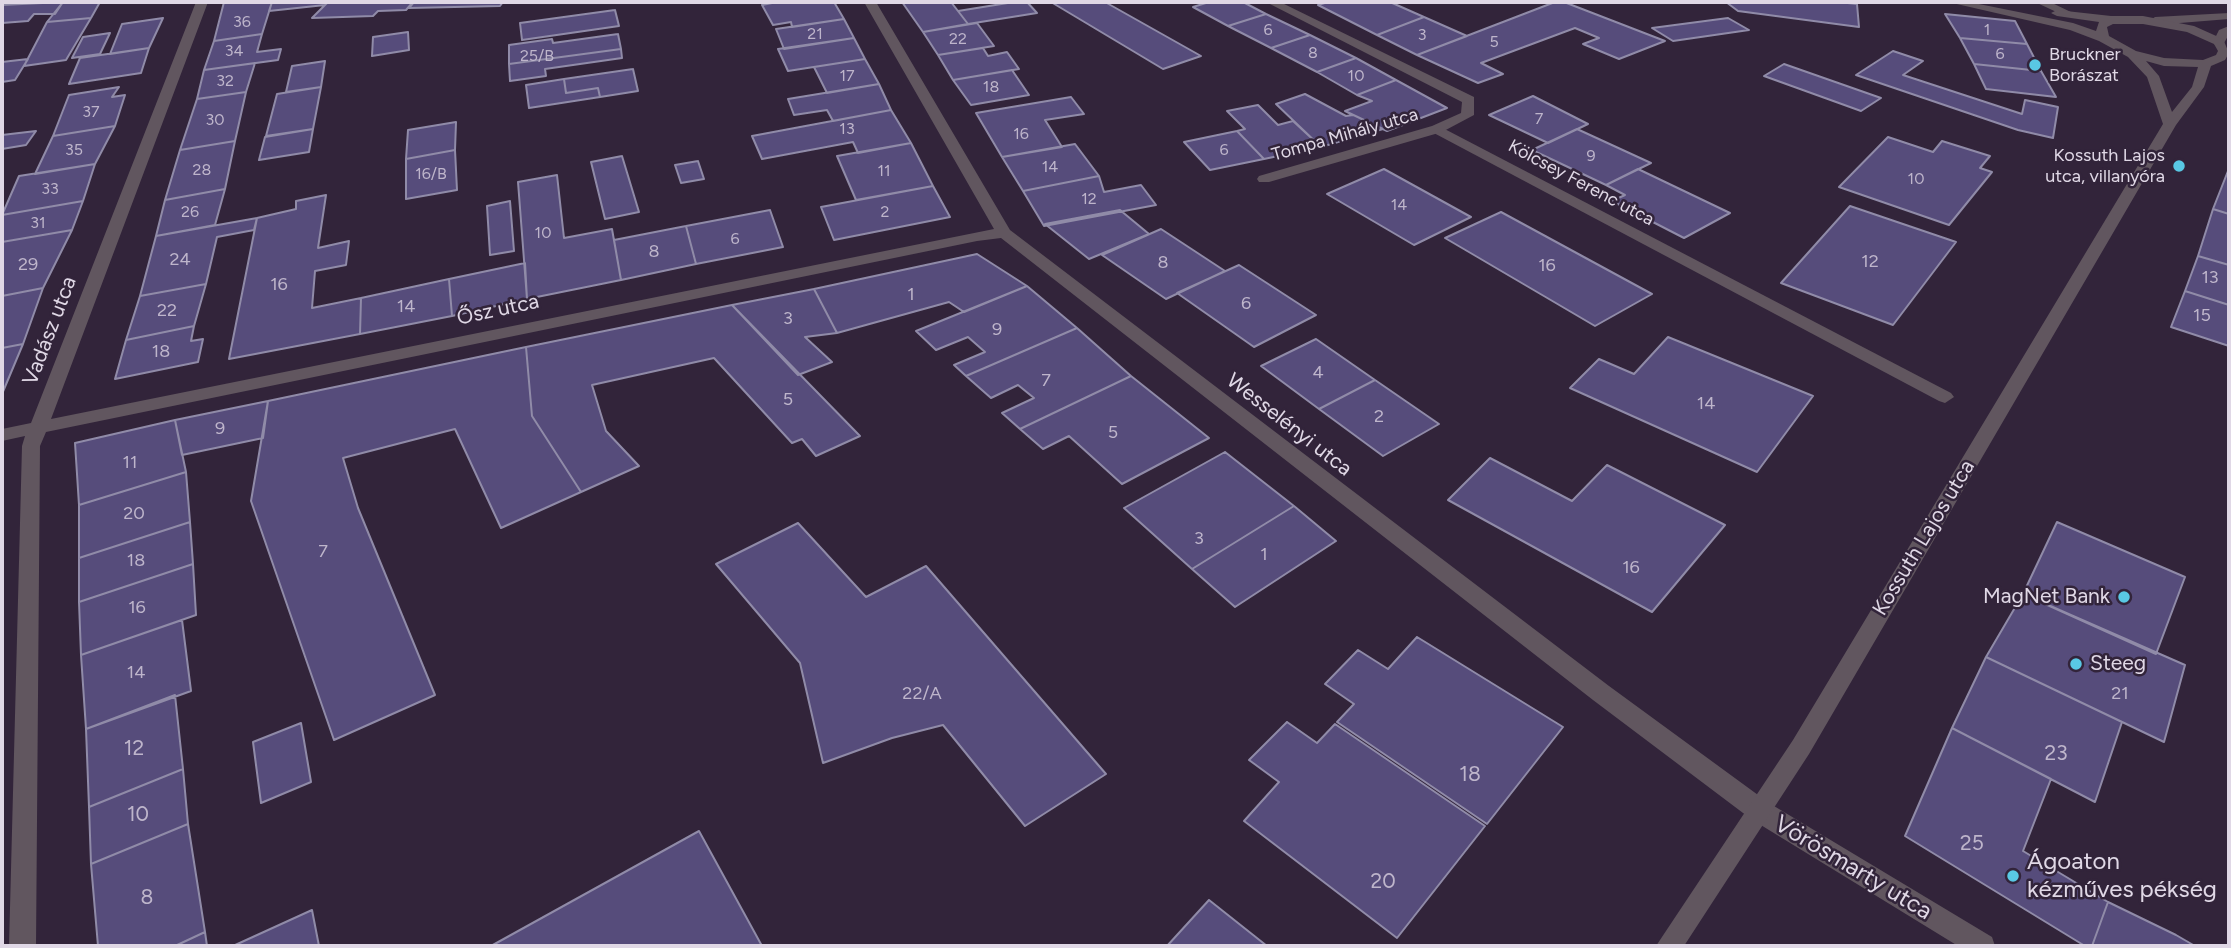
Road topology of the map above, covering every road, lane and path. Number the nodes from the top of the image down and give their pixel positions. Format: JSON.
{"nodes":[{"id":1,"x":202,"y":2,"type":"edge"},
{"id":2,"x":870,"y":2,"type":"edge"},
{"id":3,"x":1272,"y":2,"type":"edge"},
{"id":4,"x":1954,"y":2,"type":"edge"},
{"id":5,"x":1963,"y":2,"type":"edge"},
{"id":6,"x":2041,"y":2,"type":"edge"},
{"id":7,"x":2068,"y":14,"type":"junction"},
{"id":8,"x":2229,"y":16,"type":"edge"},
{"id":9,"x":2111,"y":20,"type":"junction"},
{"id":10,"x":2155,"y":22,"type":"junction"},
{"id":11,"x":2229,"y":29,"type":"edge"},
{"id":12,"x":2103,"y":38,"type":"junction"},
{"id":13,"x":2219,"y":42,"type":"junction"},
{"id":14,"x":2132,"y":54,"type":"junction"},
{"id":15,"x":2205,"y":64,"type":"junction"},
{"id":16,"x":2170,"y":124,"type":"junction"},
{"id":17,"x":1437,"y":128,"type":"junction"},
{"id":18,"x":1264,"y":178,"type":"dead end"},
{"id":19,"x":1004,"y":233,"type":"junction"},
{"id":20,"x":1945,"y":397,"type":"dead end"},
{"id":21,"x":38,"y":427,"type":"junction"},
{"id":22,"x":2,"y":435,"type":"edge"},
{"id":23,"x":1760,"y":811,"type":"junction"},
{"id":24,"x":22,"y":946,"type":"edge"},
{"id":25,"x":1669,"y":946,"type":"edge"},
{"id":26,"x":1982,"y":946,"type":"edge"}],
"edges":[{"from":1,"to":21,"type":"street","name":"Vadász utca"},
{"from":2,"to":19,"type":"street","name":"Wesselényi utca"},
{"from":3,"to":17,"type":"street"},
{"from":4,"to":12,"type":"street"},
{"from":5,"to":7,"type":"street"},
{"from":6,"to":7,"type":"street"},
{"from":7,"to":9,"type":"street"},
{"from":8,"to":10,"type":"street"},
{"from":9,"to":10,"type":"street"},
{"from":9,"to":12,"type":"street"},
{"from":10,"to":13,"type":"street"},
{"from":11,"to":13,"type":"street"},
{"from":12,"to":14,"type":"street"},
{"from":13,"to":15,"type":"street","name":"Kossuth Lajos utca"},
{"from":14,"to":15,"type":"street"},
{"from":14,"to":16,"type":"street"},
{"from":15,"to":16,"type":"street","name":"Kossuth Lajos utca"},
{"from":16,"to":23,"type":"street","name":"Kossuth Lajos utca"},
{"from":17,"to":18,"type":"street","name":"Tompa Mihály utca"},
{"from":17,"to":20,"type":"street","name":"Kölcsey Ferenc utca"},
{"from":19,"to":21,"type":"street","name":"Ősz utca"},
{"from":19,"to":23,"type":"street","name":"Wesselényi utca"},
{"from":21,"to":22,"type":"street","name":"Ősz utca"},
{"from":21,"to":24,"type":"street","name":"Vadász utca"},
{"from":23,"to":25,"type":"street","name":"Kossuth Lajos utca"},
{"from":23,"to":26,"type":"street","name":"Vörösmarty utca"}]}
